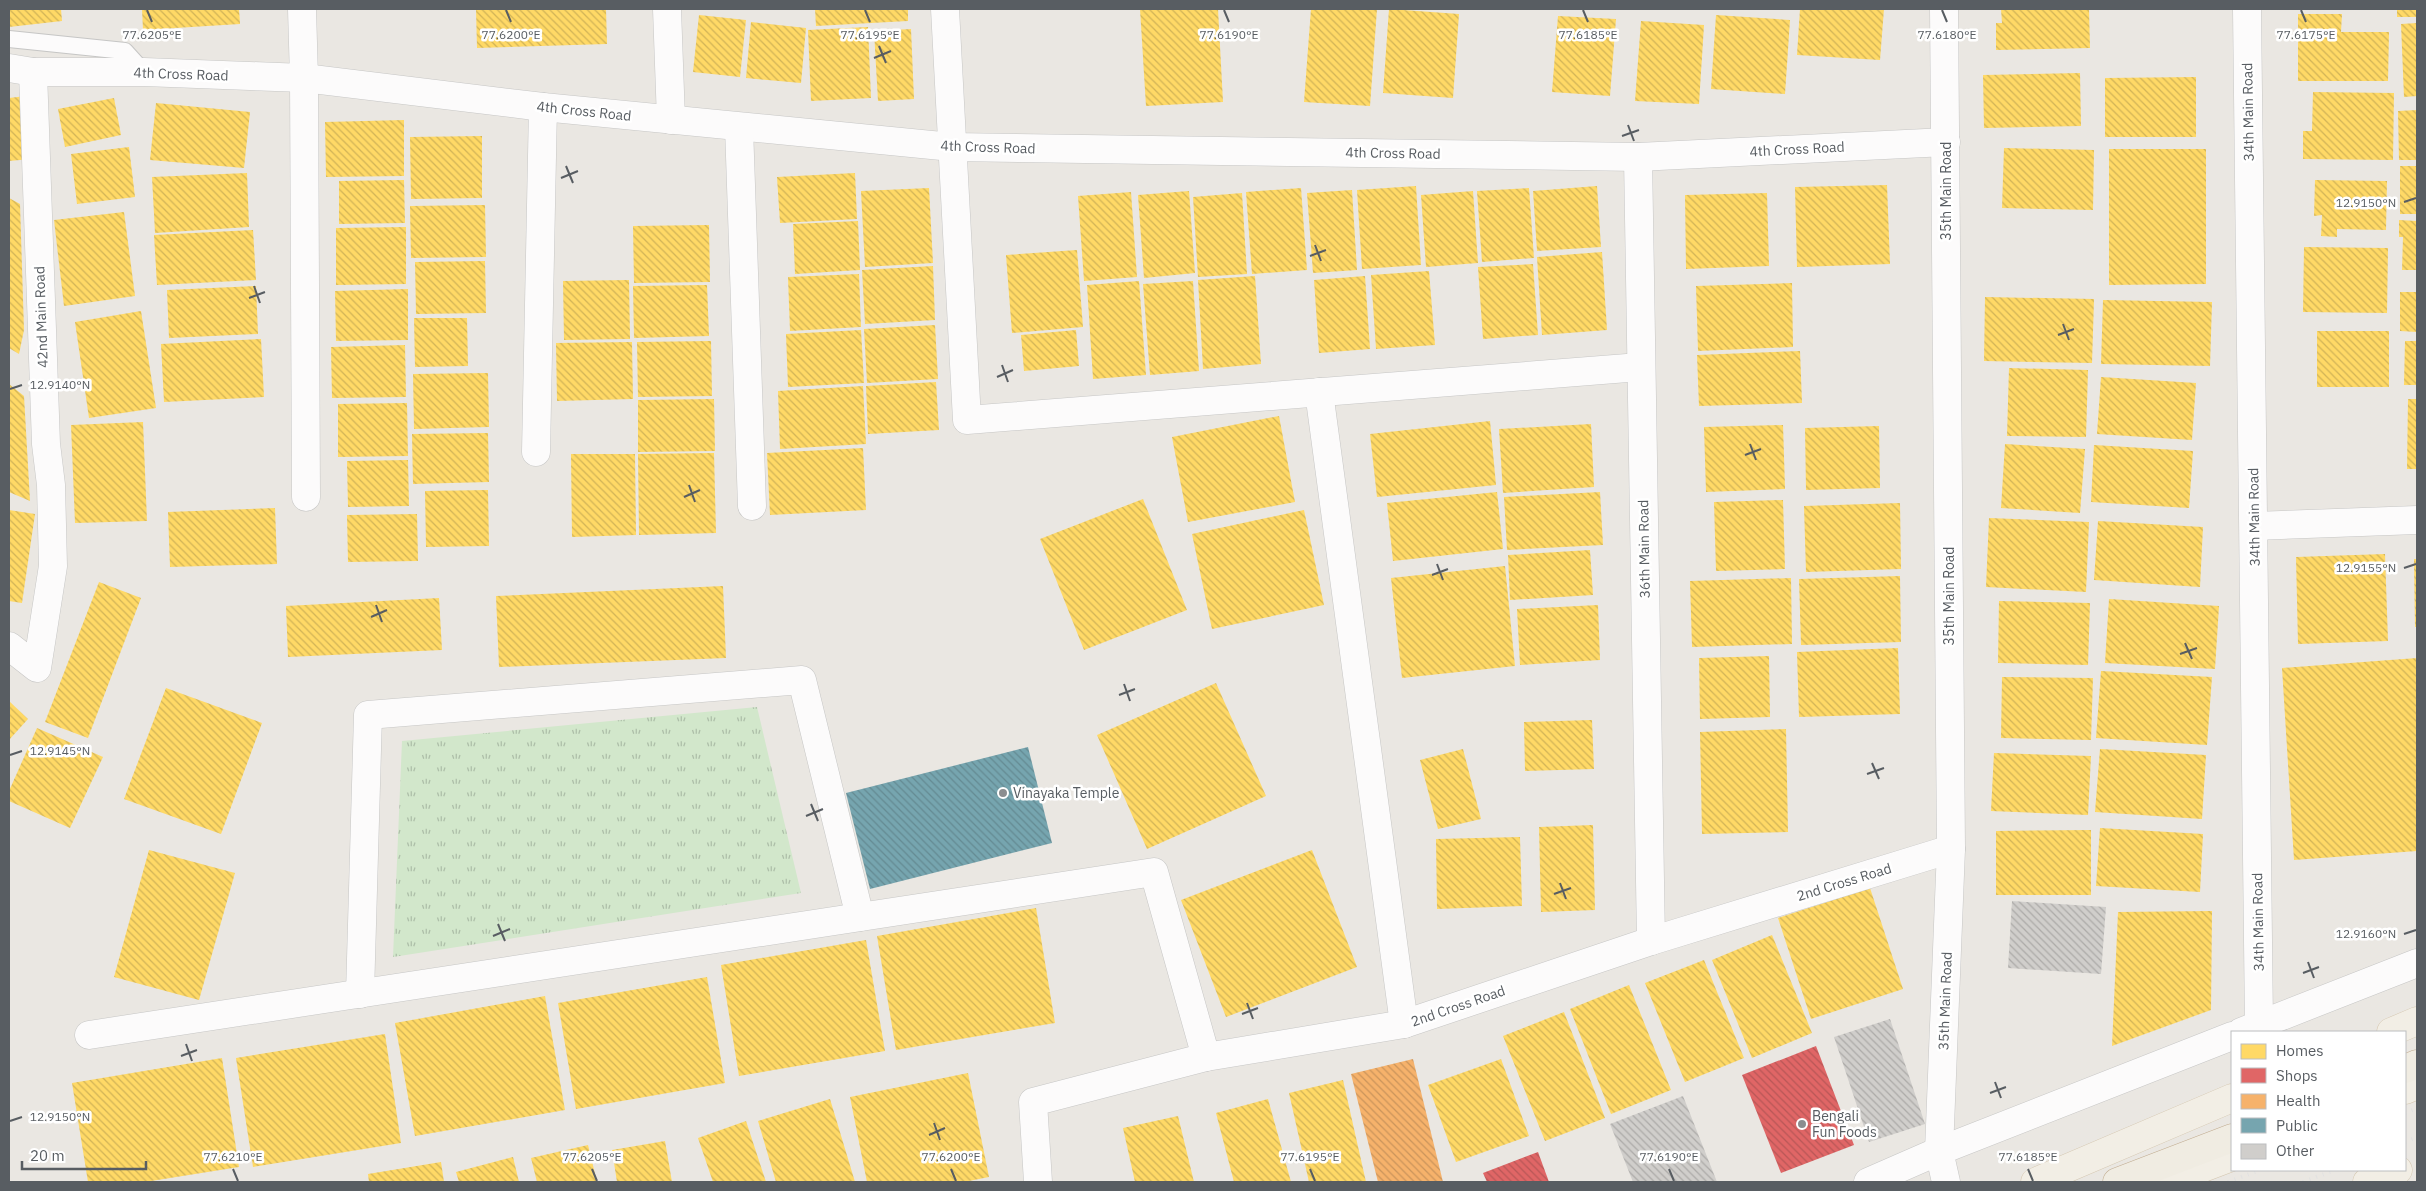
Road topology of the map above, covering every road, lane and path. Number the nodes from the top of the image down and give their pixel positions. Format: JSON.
{"nodes":[{"id":1,"x":302,"y":9,"type":"edge"},
{"id":2,"x":667,"y":9,"type":"edge"},
{"id":3,"x":945,"y":9,"type":"edge"},
{"id":4,"x":1944,"y":9,"type":"edge"},
{"id":5,"x":2247,"y":9,"type":"edge"},
{"id":6,"x":9,"y":39,"type":"edge"},
{"id":7,"x":21,"y":70,"type":"edge"},
{"id":8,"x":144,"y":72,"type":"junction"},
{"id":9,"x":304,"y":78,"type":"junction"},
{"id":10,"x":543,"y":106,"type":"junction"},
{"id":11,"x":671,"y":120,"type":"junction"},
{"id":12,"x":738,"y":126,"type":"junction"},
{"id":13,"x":1946,"y":142,"type":"junction"},
{"id":14,"x":952,"y":147,"type":"junction"},
{"id":15,"x":1638,"y":157,"type":"junction"},
{"id":16,"x":1640,"y":367,"type":"junction"},
{"id":17,"x":1319,"y":392,"type":"junction"},
{"id":18,"x":536,"y":452,"type":"dead end"},
{"id":19,"x":306,"y":497,"type":"dead end"},
{"id":20,"x":752,"y":506,"type":"dead end"},
{"id":21,"x":2417,"y":520,"type":"edge"},
{"id":22,"x":2254,"y":526,"type":"junction"},
{"id":23,"x":9,"y":646,"type":"edge"},
{"id":24,"x":1951,"y":849,"type":"junction"},
{"id":25,"x":860,"y":917,"type":"junction"},
{"id":26,"x":1652,"y":941,"type":"junction"},
{"id":27,"x":2417,"y":963,"type":"edge"},
{"id":28,"x":360,"y":994,"type":"junction"},
{"id":29,"x":2417,"y":1022,"type":"edge"},
{"id":30,"x":1404,"y":1024,"type":"junction"},
{"id":31,"x":2254,"y":1030,"type":"edge"},
{"id":32,"x":2394,"y":1031,"type":"edge"},
{"id":33,"x":89,"y":1034,"type":"dead end"},
{"id":34,"x":2231,"y":1036,"type":"edge"},
{"id":35,"x":1206,"y":1057,"type":"junction"},
{"id":36,"x":2231,"y":1098,"type":"edge"},
{"id":37,"x":2231,"y":1138,"type":"edge"},
{"id":38,"x":1939,"y":1151,"type":"junction"},
{"id":39,"x":2231,"y":1157,"type":"edge"},
{"id":40,"x":2395,"y":1171,"type":"edge"},
{"id":41,"x":1038,"y":1182,"type":"edge"},
{"id":42,"x":1868,"y":1182,"type":"edge"},
{"id":43,"x":1946,"y":1182,"type":"edge"},
{"id":44,"x":2036,"y":1182,"type":"edge"},
{"id":45,"x":2117,"y":1182,"type":"edge"},
{"id":46,"x":2166,"y":1182,"type":"edge"},
{"id":47,"x":2367,"y":1182,"type":"edge"}],
"edges":[{"from":1,"to":9,"type":"street"},
{"from":2,"to":11,"type":"street"},
{"from":3,"to":14,"type":"street"},
{"from":4,"to":13,"type":"street","name":"35th Main Road"},
{"from":5,"to":22,"type":"street","name":"34th Main Road"},
{"from":6,"to":8,"type":"lane"},
{"from":7,"to":8,"type":"street","name":"4th Cross Road"},
{"from":7,"to":23,"type":"street","name":"42nd Main Road"},
{"from":8,"to":9,"type":"street","name":"4th Cross Road"},
{"from":9,"to":10,"type":"street","name":"4th Cross Road"},
{"from":9,"to":19,"type":"street"},
{"from":10,"to":11,"type":"street","name":"4th Cross Road"},
{"from":10,"to":18,"type":"street"},
{"from":11,"to":12,"type":"street","name":"4th Cross Road"},
{"from":12,"to":14,"type":"street","name":"4th Cross Road"},
{"from":12,"to":20,"type":"street"},
{"from":13,"to":15,"type":"street","name":"4th Cross Road"},
{"from":13,"to":24,"type":"street","name":"35th Main Road"},
{"from":14,"to":15,"type":"street","name":"4th Cross Road"},
{"from":14,"to":17,"type":"street"},
{"from":15,"to":16,"type":"street","name":"36th Main Road"},
{"from":16,"to":17,"type":"street"},
{"from":16,"to":26,"type":"street","name":"36th Main Road"},
{"from":17,"to":30,"type":"street"},
{"from":21,"to":22,"type":"street"},
{"from":22,"to":31,"type":"street","name":"34th Main Road"},
{"from":24,"to":26,"type":"street","name":"2nd Cross Road"},
{"from":24,"to":38,"type":"street","name":"35th Main Road"},
{"from":25,"to":28,"type":"street"},
{"from":25,"to":28,"type":"street"},
{"from":25,"to":35,"type":"street"},
{"from":26,"to":30,"type":"street","name":"2nd Cross Road"},
{"from":27,"to":31,"type":"street"},
{"from":28,"to":33,"type":"street"},
{"from":29,"to":32,"type":"main road"},
{"from":30,"to":35,"type":"street","name":"2nd Cross Road"},
{"from":34,"to":38,"type":"street"},
{"from":35,"to":41,"type":"street","name":"2nd Cross Road"},
{"from":36,"to":44,"type":"main road"},
{"from":37,"to":45,"type":"highway"},
{"from":38,"to":42,"type":"street"},
{"from":38,"to":43,"type":"street","name":"35th Main Road"},
{"from":39,"to":46,"type":"main road"},
{"from":40,"to":47,"type":"main road"}]}
